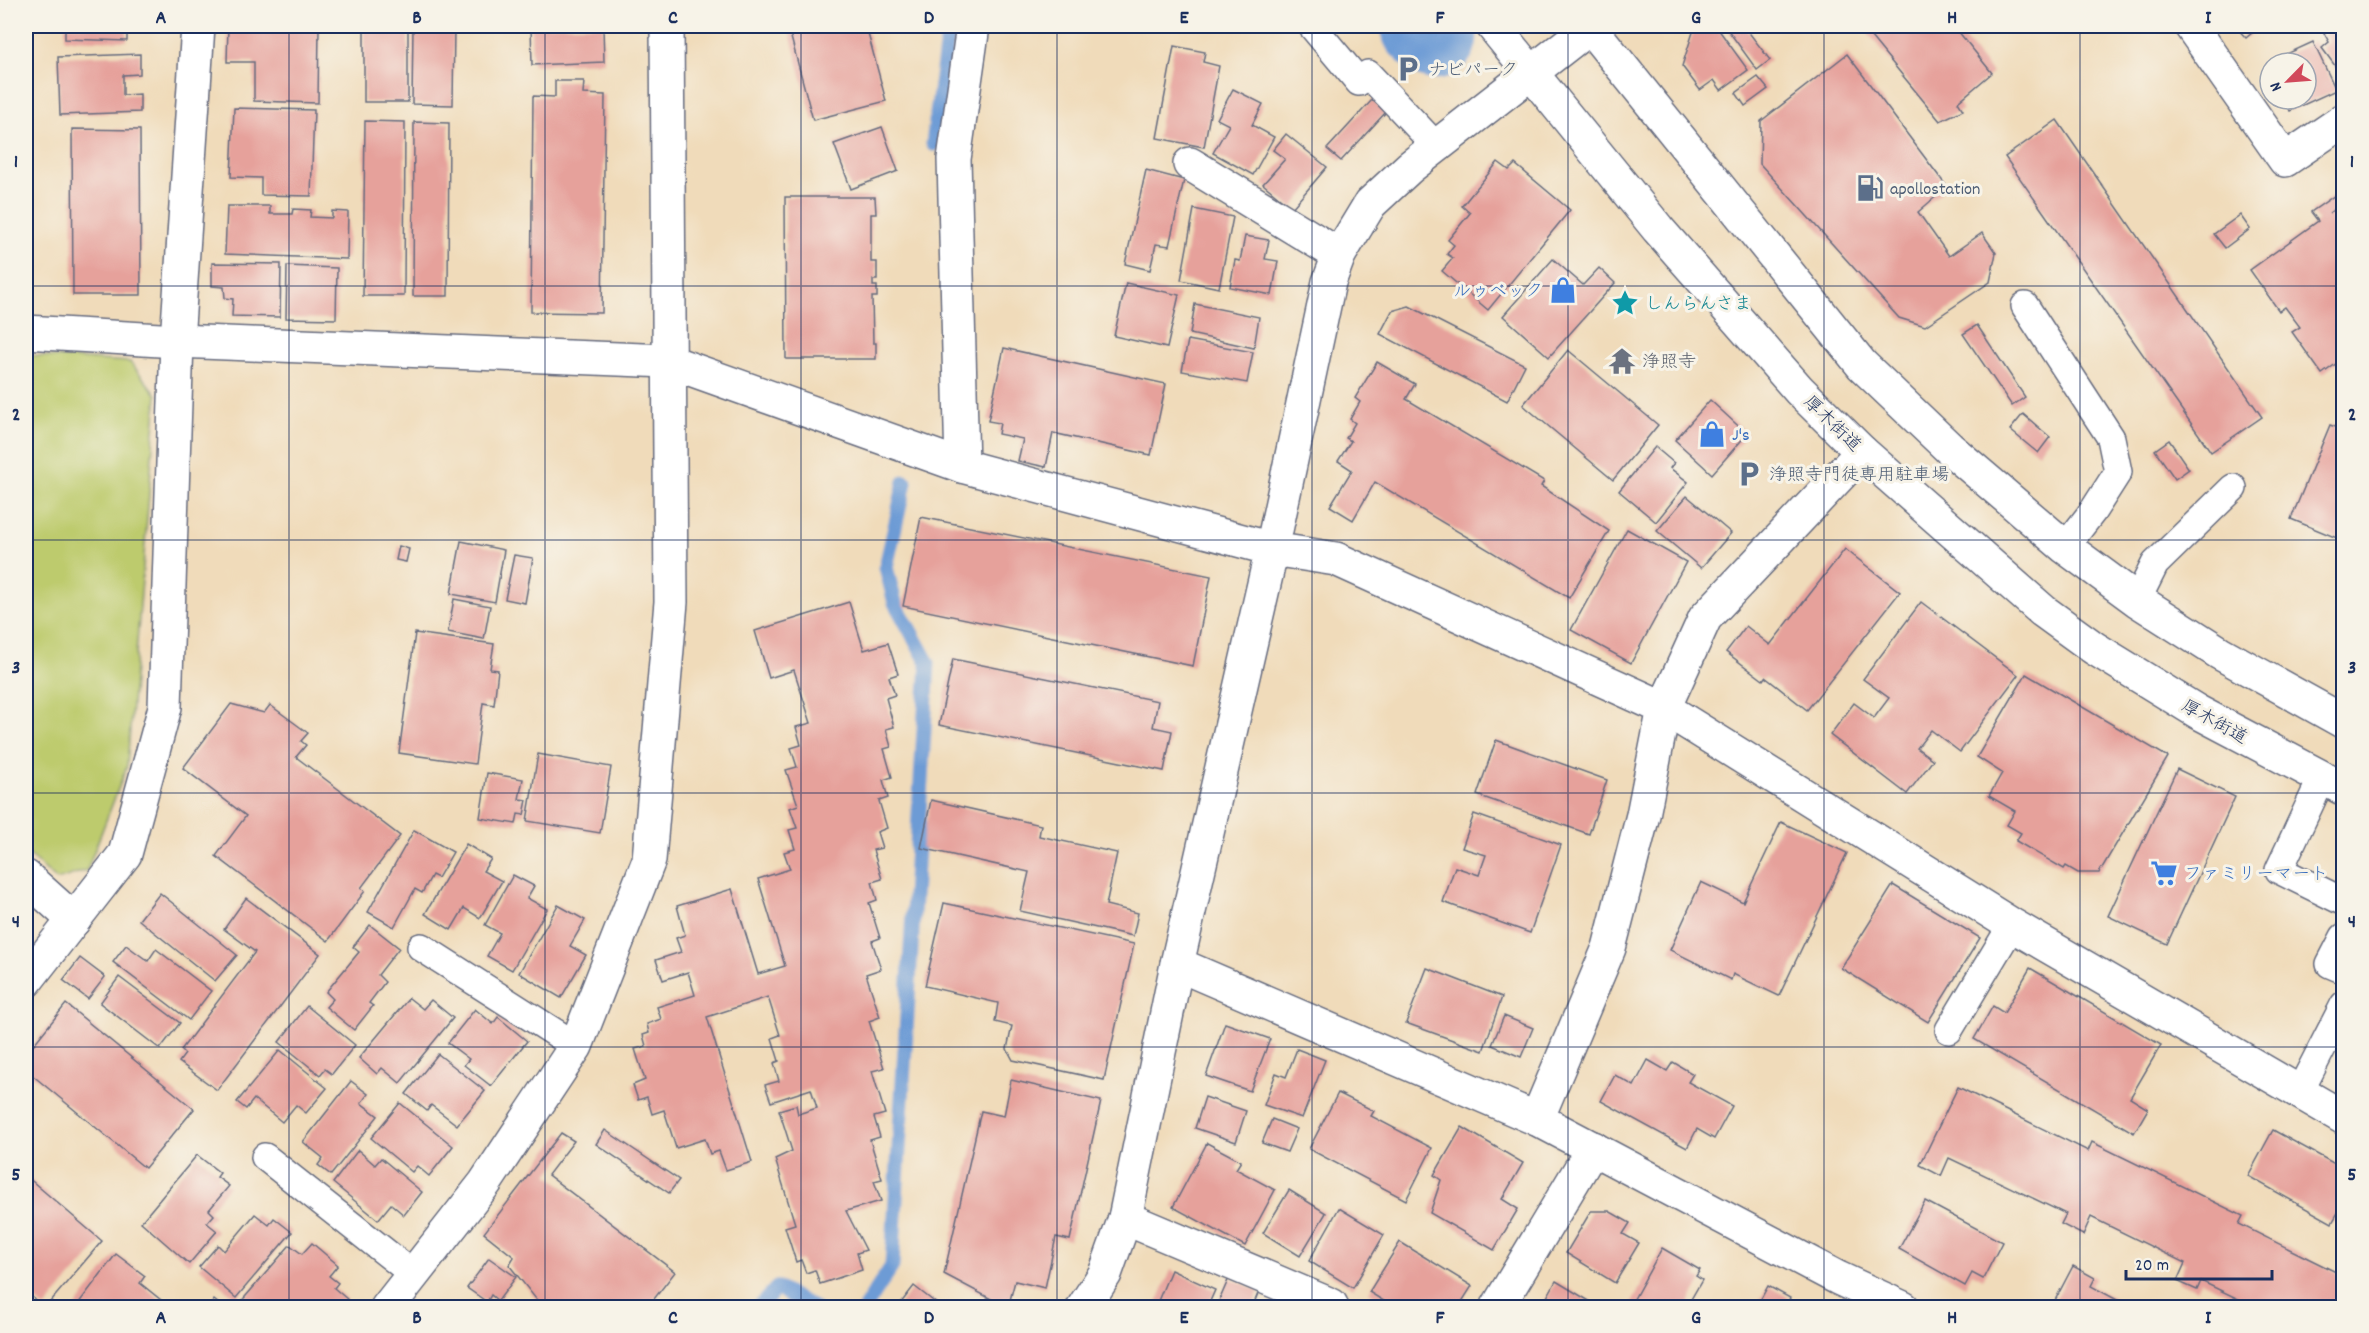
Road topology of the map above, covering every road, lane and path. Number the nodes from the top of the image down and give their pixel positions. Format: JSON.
{"nodes":[{"id":1,"x":198,"y":26,"type":"edge"},
{"id":2,"x":666,"y":26,"type":"edge"},
{"id":3,"x":973,"y":26,"type":"edge"},
{"id":4,"x":1312,"y":26,"type":"edge"},
{"id":5,"x":1493,"y":26,"type":"edge"},
{"id":6,"x":1590,"y":26,"type":"edge"},
{"id":7,"x":2191,"y":26,"type":"edge"},
{"id":8,"x":1530,"y":72,"type":"junction"},
{"id":9,"x":2343,"y":120,"type":"edge"},
{"id":10,"x":1436,"y":146,"type":"junction"},
{"id":11,"x":1190,"y":164,"type":"dead end"},
{"id":12,"x":1339,"y":255,"type":"junction"},
{"id":13,"x":2025,"y":306,"type":"dead end"},
{"id":14,"x":26,"y":332,"type":"edge"},
{"id":15,"x":177,"y":341,"type":"junction"},
{"id":16,"x":668,"y":361,"type":"junction"},
{"id":17,"x":1862,"y":452,"type":"junction"},
{"id":18,"x":962,"y":466,"type":"junction"},
{"id":19,"x":2233,"y":488,"type":"dead end"},
{"id":20,"x":2065,"y":547,"type":"junction"},
{"id":21,"x":1272,"y":549,"type":"junction"},
{"id":22,"x":2137,"y":600,"type":"junction"},
{"id":23,"x":1664,"y":708,"type":"junction"},
{"id":24,"x":2343,"y":722,"type":"edge"},
{"id":25,"x":2333,"y":783,"type":"edge"},
{"id":26,"x":26,"y":877,"type":"edge"},
{"id":27,"x":2343,"y":902,"type":"edge"},
{"id":28,"x":74,"y":920,"type":"junction"},
{"id":29,"x":2012,"y":925,"type":"junction"},
{"id":30,"x":2343,"y":937,"type":"edge"},
{"id":31,"x":421,"y":947,"type":"dead end"},
{"id":32,"x":1178,"y":964,"type":"junction"},
{"id":33,"x":2343,"y":970,"type":"edge"},
{"id":34,"x":26,"y":981,"type":"edge"},
{"id":35,"x":2343,"y":1005,"type":"edge"},
{"id":36,"x":1949,"y":1030,"type":"dead end"},
{"id":37,"x":576,"y":1046,"type":"junction"},
{"id":38,"x":2299,"y":1093,"type":"junction"},
{"id":39,"x":1537,"y":1119,"type":"junction"},
{"id":40,"x":2343,"y":1119,"type":"edge"},
{"id":41,"x":1593,"y":1148,"type":"junction"},
{"id":42,"x":265,"y":1157,"type":"dead end"},
{"id":43,"x":1125,"y":1218,"type":"junction"},
{"id":44,"x":413,"y":1274,"type":"junction"},
{"id":45,"x":387,"y":1308,"type":"edge"},
{"id":46,"x":1083,"y":1308,"type":"edge"},
{"id":47,"x":1330,"y":1308,"type":"edge"},
{"id":48,"x":1497,"y":1308,"type":"edge"},
{"id":49,"x":1903,"y":1308,"type":"edge"}],
"edges":[{"from":1,"to":15,"type":"main road"},
{"from":2,"to":16,"type":"main road"},
{"from":3,"to":18,"type":"main road"},
{"from":4,"to":10,"type":"lane"},
{"from":5,"to":8,"type":"main road","name":"厚木街道"},
{"from":6,"to":8,"type":"main road"},
{"from":6,"to":20,"type":"main road"},
{"from":7,"to":9,"type":"main road"},
{"from":8,"to":10,"type":"main road"},
{"from":8,"to":17,"type":"main road","name":"厚木街道"},
{"from":10,"to":12,"type":"main road"},
{"from":11,"to":12,"type":"main road"},
{"from":12,"to":21,"type":"main road"},
{"from":13,"to":20,"type":"lane"},
{"from":14,"to":15,"type":"main road"},
{"from":15,"to":16,"type":"main road"},
{"from":15,"to":28,"type":"main road"},
{"from":16,"to":18,"type":"main road"},
{"from":16,"to":37,"type":"main road"},
{"from":17,"to":23,"type":"main road"},
{"from":17,"to":25,"type":"main road","name":"厚木街道"},
{"from":18,"to":21,"type":"main road"},
{"from":19,"to":22,"type":"lane"},
{"from":20,"to":22,"type":"main road"},
{"from":21,"to":23,"type":"main road"},
{"from":21,"to":32,"type":"main road"},
{"from":22,"to":24,"type":"main road"},
{"from":23,"to":29,"type":"main road"},
{"from":23,"to":39,"type":"main road"},
{"from":25,"to":27,"type":"lane"},
{"from":26,"to":28,"type":"main road"},
{"from":28,"to":34,"type":"main road"},
{"from":29,"to":36,"type":"lane"},
{"from":29,"to":38,"type":"main road"},
{"from":30,"to":33,"type":"lane"},
{"from":31,"to":37,"type":"lane"},
{"from":32,"to":39,"type":"main road"},
{"from":32,"to":43,"type":"main road"},
{"from":35,"to":38,"type":"lane"},
{"from":37,"to":44,"type":"main road"},
{"from":38,"to":40,"type":"main road"},
{"from":39,"to":41,"type":"main road"},
{"from":41,"to":48,"type":"main road"},
{"from":41,"to":49,"type":"main road"},
{"from":42,"to":44,"type":"lane"},
{"from":43,"to":46,"type":"main road"},
{"from":43,"to":47,"type":"main road"},
{"from":44,"to":45,"type":"main road"}]}
